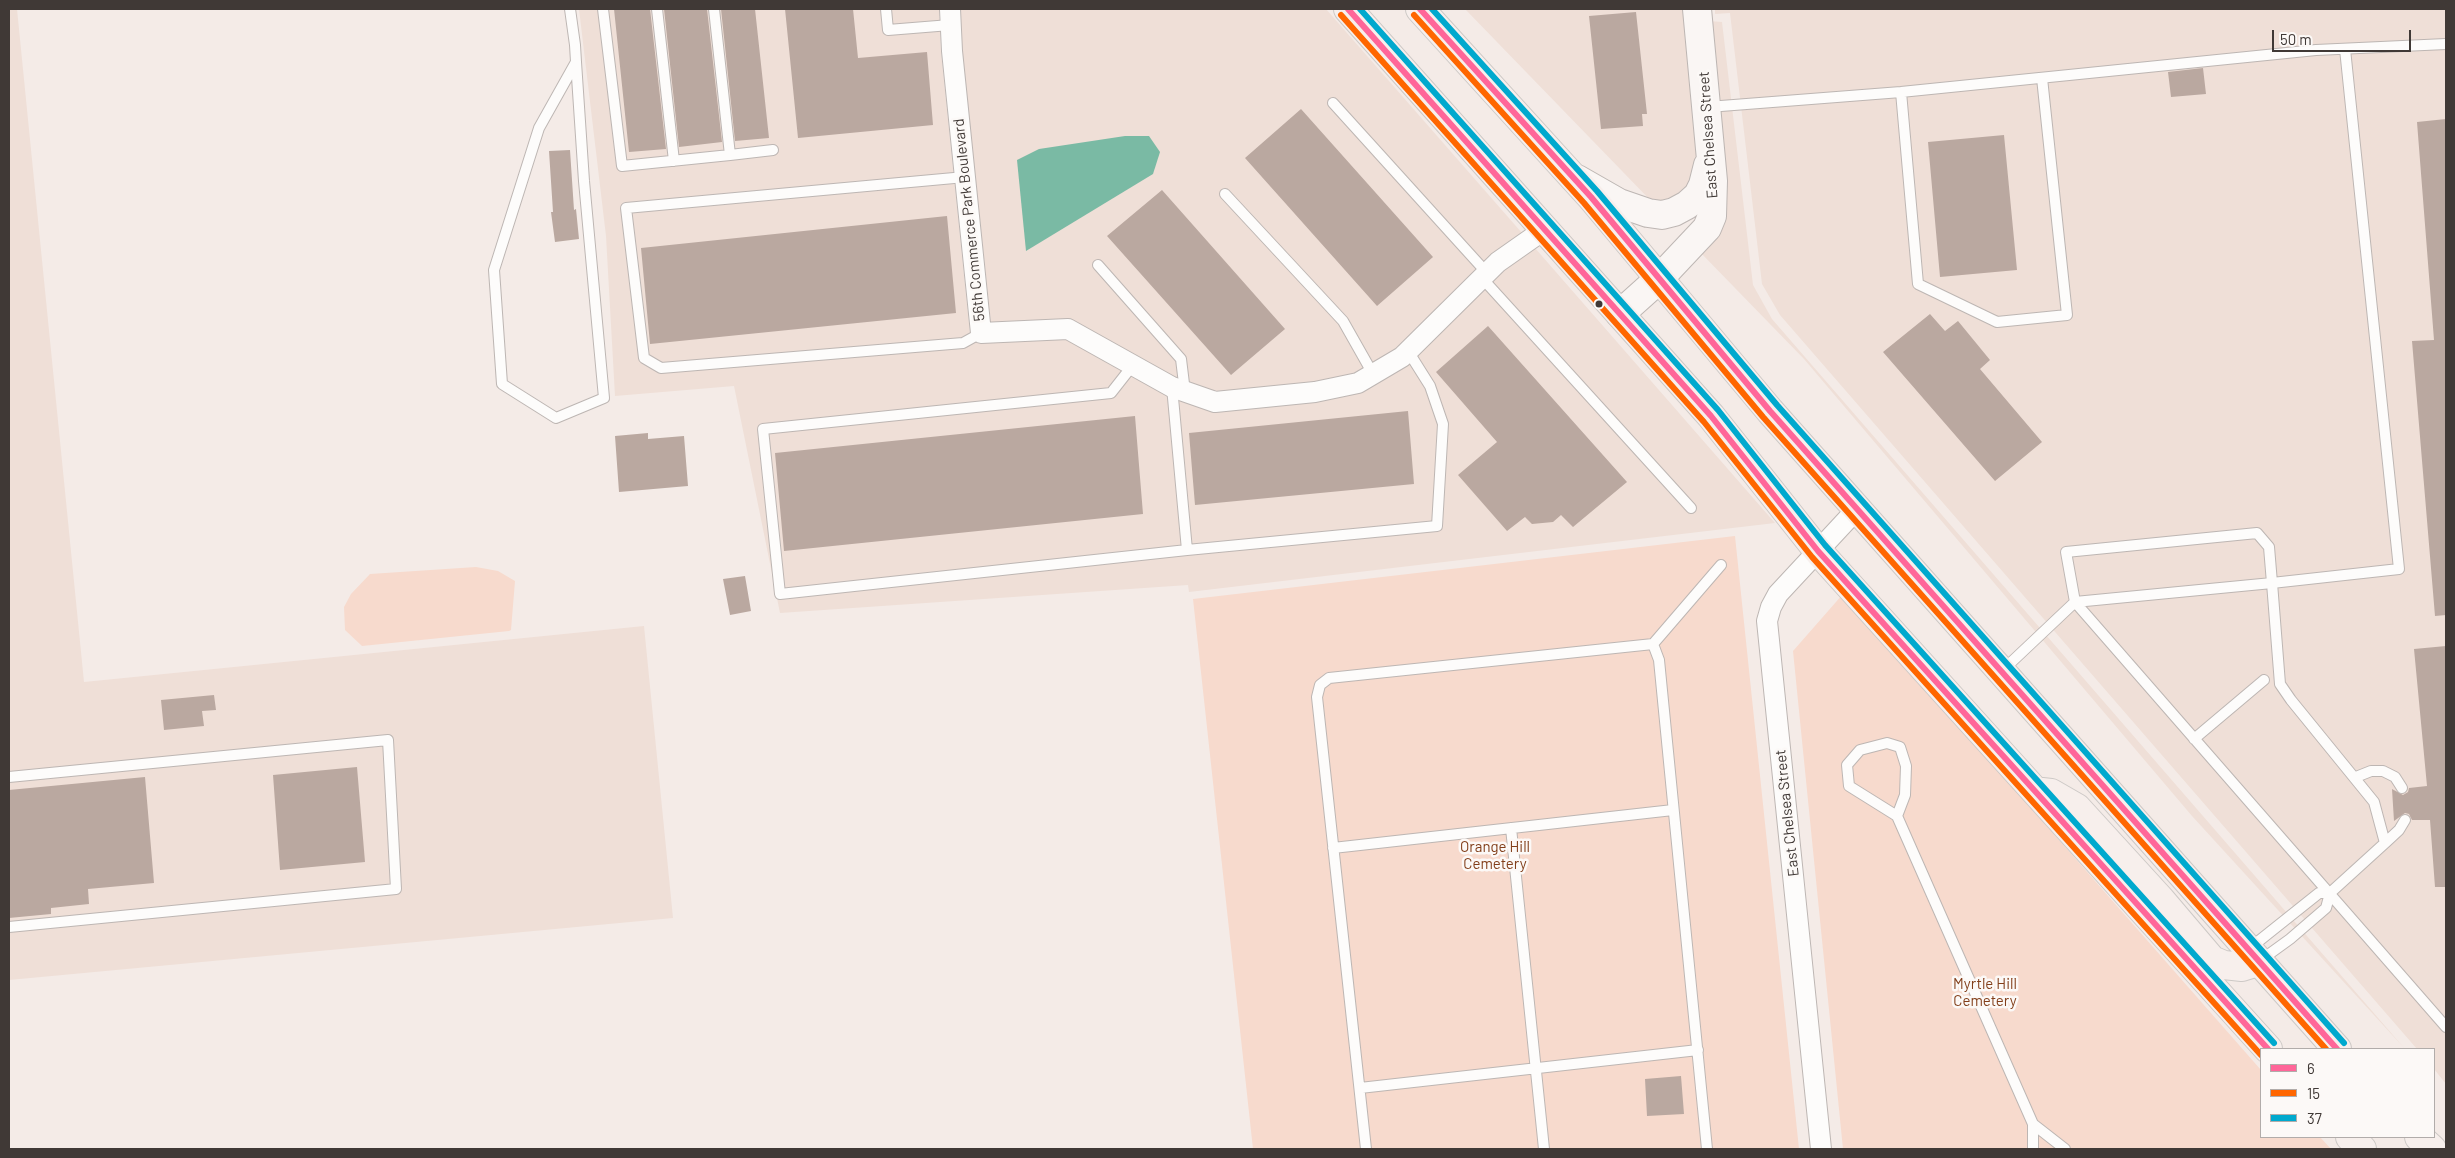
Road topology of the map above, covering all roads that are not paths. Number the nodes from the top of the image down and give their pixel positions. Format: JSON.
{"nodes":[{"id":1,"x":570,"y":9,"type":"edge"},
{"id":2,"x":603,"y":9,"type":"edge"},
{"id":3,"x":657,"y":9,"type":"edge"},
{"id":4,"x":714,"y":9,"type":"edge"},
{"id":5,"x":886,"y":9,"type":"edge"},
{"id":6,"x":1348,"y":9,"type":"edge"},
{"id":7,"x":1420,"y":9,"type":"edge"},
{"id":8,"x":1697,"y":9,"type":"edge"},
{"id":9,"x":950,"y":17,"type":"edge"},
{"id":10,"x":2446,"y":44,"type":"edge"},
{"id":11,"x":2345,"y":49,"type":"junction"},
{"id":12,"x":576,"y":62,"type":"junction"},
{"id":13,"x":2042,"y":78,"type":"junction"},
{"id":14,"x":1901,"y":92,"type":"junction"},
{"id":15,"x":1333,"y":103,"type":"dead end"},
{"id":16,"x":1707,"y":107,"type":"junction"},
{"id":17,"x":773,"y":150,"type":"dead end"},
{"id":18,"x":1711,"y":151,"type":"junction"},
{"id":19,"x":730,"y":155,"type":"junction"},
{"id":20,"x":674,"y":161,"type":"junction"},
{"id":21,"x":1570,"y":174,"type":"junction"},
{"id":22,"x":965,"y":177,"type":"junction"},
{"id":23,"x":1226,"y":194,"type":"dead end"},
{"id":24,"x":1545,"y":229,"type":"junction"},
{"id":25,"x":1098,"y":265,"type":"dead end"},
{"id":26,"x":1485,"y":276,"type":"junction"},
{"id":27,"x":1659,"y":279,"type":"junction"},
{"id":28,"x":1620,"y":314,"type":"junction"},
{"id":29,"x":981,"y":333,"type":"junction"},
{"id":30,"x":1408,"y":351,"type":"junction"},
{"id":31,"x":1133,"y":365,"type":"junction"},
{"id":32,"x":1373,"y":374,"type":"junction"},
{"id":33,"x":1179,"y":390,"type":"junction"},
{"id":34,"x":1691,"y":508,"type":"dead end"},
{"id":35,"x":1857,"y":509,"type":"junction"},
{"id":36,"x":1187,"y":550,"type":"junction"},
{"id":37,"x":1818,"y":551,"type":"junction"},
{"id":38,"x":1721,"y":565,"type":"dead end"},
{"id":39,"x":2272,"y":583,"type":"junction"},
{"id":40,"x":2075,"y":602,"type":"junction"},
{"id":41,"x":1653,"y":644,"type":"junction"},
{"id":42,"x":2001,"y":672,"type":"junction"},
{"id":43,"x":2264,"y":680,"type":"dead end"},
{"id":44,"x":2194,"y":738,"type":"junction"},
{"id":45,"x":9,"y":777,"type":"edge"},
{"id":46,"x":2356,"y":777,"type":"junction"},
{"id":47,"x":2402,"y":788,"type":"dead end"},
{"id":48,"x":2035,"y":791,"type":"junction"},
{"id":49,"x":1673,"y":810,"type":"junction"},
{"id":50,"x":1897,"y":816,"type":"junction"},
{"id":51,"x":2405,"y":820,"type":"dead end"},
{"id":52,"x":1511,"y":828,"type":"junction"},
{"id":53,"x":2385,"y":843,"type":"junction"},
{"id":54,"x":1333,"y":848,"type":"junction"},
{"id":55,"x":2330,"y":893,"type":"junction"},
{"id":56,"x":9,"y":927,"type":"edge"},
{"id":57,"x":2252,"y":956,"type":"junction"},
{"id":58,"x":2446,"y":1027,"type":"edge"},
{"id":59,"x":2267,"y":1048,"type":"edge"},
{"id":60,"x":2336,"y":1048,"type":"edge"},
{"id":61,"x":1698,"y":1050,"type":"junction"},
{"id":62,"x":1535,"y":1068,"type":"junction"},
{"id":63,"x":1360,"y":1088,"type":"junction"},
{"id":64,"x":2033,"y":1124,"type":"junction"},
{"id":65,"x":2341,"y":1138,"type":"edge"},
{"id":66,"x":2351,"y":1138,"type":"edge"},
{"id":67,"x":2421,"y":1138,"type":"edge"},
{"id":68,"x":1366,"y":1149,"type":"edge"},
{"id":69,"x":1544,"y":1149,"type":"edge"},
{"id":70,"x":1707,"y":1149,"type":"edge"},
{"id":71,"x":1821,"y":1149,"type":"edge"},
{"id":72,"x":2032,"y":1149,"type":"edge"},
{"id":73,"x":2065,"y":1149,"type":"edge"},
{"id":74,"x":2351,"y":1149,"type":"edge"},
{"id":75,"x":2362,"y":1149,"type":"edge"},
{"id":76,"x":2432,"y":1149,"type":"edge"}],
"edges":[{"from":1,"to":12,"type":"lane"},
{"from":2,"to":20,"type":"lane"},
{"from":3,"to":20,"type":"lane"},
{"from":4,"to":19,"type":"lane"},
{"from":5,"to":9,"type":"lane"},
{"from":6,"to":24,"type":"main road"},
{"from":7,"to":21,"type":"main road"},
{"from":8,"to":16,"type":"street","name":"East Chelsea Street"},
{"from":9,"to":22,"type":"street","name":"56th Commerce Park Boulevard"},
{"from":10,"to":11,"type":"lane"},
{"from":11,"to":13,"type":"lane"},
{"from":11,"to":39,"type":"lane"},
{"from":12,"to":12,"type":"lane"},
{"from":13,"to":14,"type":"lane"},
{"from":13,"to":14,"type":"lane"},
{"from":14,"to":16,"type":"lane"},
{"from":15,"to":26,"type":"lane"},
{"from":16,"to":18,"type":"street","name":"East Chelsea Street"},
{"from":17,"to":19,"type":"lane"},
{"from":18,"to":21,"type":"street"},
{"from":18,"to":27,"type":"street","name":"East Chelsea Street"},
{"from":19,"to":20,"type":"lane"},
{"from":21,"to":27,"type":"main road"},
{"from":22,"to":29,"type":"street","name":"56th Commerce Park Boulevard"},
{"from":22,"to":29,"type":"lane"},
{"from":23,"to":32,"type":"lane"},
{"from":24,"to":26,"type":"street","name":"56th Commerce Park Boulevard"},
{"from":24,"to":28,"type":"main road"},
{"from":25,"to":33,"type":"lane"},
{"from":26,"to":30,"type":"street","name":"56th Commerce Park Boulevard"},
{"from":26,"to":34,"type":"lane"},
{"from":27,"to":28,"type":"street","name":"East Chelsea Street"},
{"from":27,"to":35,"type":"main road"},
{"from":28,"to":37,"type":"main road"},
{"from":29,"to":31,"type":"street","name":"56th Commerce Park Boulevard"},
{"from":30,"to":32,"type":"street","name":"56th Commerce Park Boulevard"},
{"from":30,"to":36,"type":"lane"},
{"from":31,"to":33,"type":"street","name":"56th Commerce Park Boulevard"},
{"from":31,"to":36,"type":"lane"},
{"from":32,"to":33,"type":"street","name":"56th Commerce Park Boulevard"},
{"from":33,"to":36,"type":"lane"},
{"from":35,"to":37,"type":"street","name":"East Chelsea Street"},
{"from":35,"to":42,"type":"main road"},
{"from":37,"to":48,"type":"main road"},
{"from":37,"to":71,"type":"street","name":"East Chelsea Street"},
{"from":38,"to":41,"type":"lane"},
{"from":39,"to":40,"type":"lane"},
{"from":39,"to":40,"type":"lane"},
{"from":39,"to":46,"type":"lane"},
{"from":40,"to":42,"type":"lane"},
{"from":40,"to":44,"type":"lane"},
{"from":41,"to":49,"type":"lane"},
{"from":41,"to":54,"type":"lane"},
{"from":42,"to":57,"type":"main road"},
{"from":43,"to":44,"type":"lane"},
{"from":44,"to":55,"type":"lane"},
{"from":45,"to":56,"type":"lane"},
{"from":46,"to":47,"type":"lane"},
{"from":46,"to":53,"type":"lane"},
{"from":48,"to":57,"type":"main road"},
{"from":48,"to":59,"type":"main road"},
{"from":49,"to":52,"type":"lane"},
{"from":49,"to":61,"type":"lane"},
{"from":50,"to":50,"type":"lane"},
{"from":50,"to":64,"type":"lane"},
{"from":51,"to":53,"type":"lane"},
{"from":52,"to":54,"type":"lane"},
{"from":52,"to":62,"type":"lane"},
{"from":53,"to":55,"type":"lane"},
{"from":54,"to":63,"type":"lane"},
{"from":55,"to":57,"type":"lane"},
{"from":55,"to":57,"type":"lane"},
{"from":55,"to":58,"type":"lane"},
{"from":57,"to":60,"type":"main road"},
{"from":61,"to":62,"type":"lane"},
{"from":61,"to":70,"type":"lane"},
{"from":62,"to":63,"type":"lane"},
{"from":62,"to":69,"type":"lane"},
{"from":63,"to":68,"type":"lane"},
{"from":64,"to":72,"type":"lane"},
{"from":64,"to":73,"type":"lane"},
{"from":65,"to":74,"type":"street"},
{"from":66,"to":75,"type":"main road"},
{"from":67,"to":76,"type":"main road"}]}
